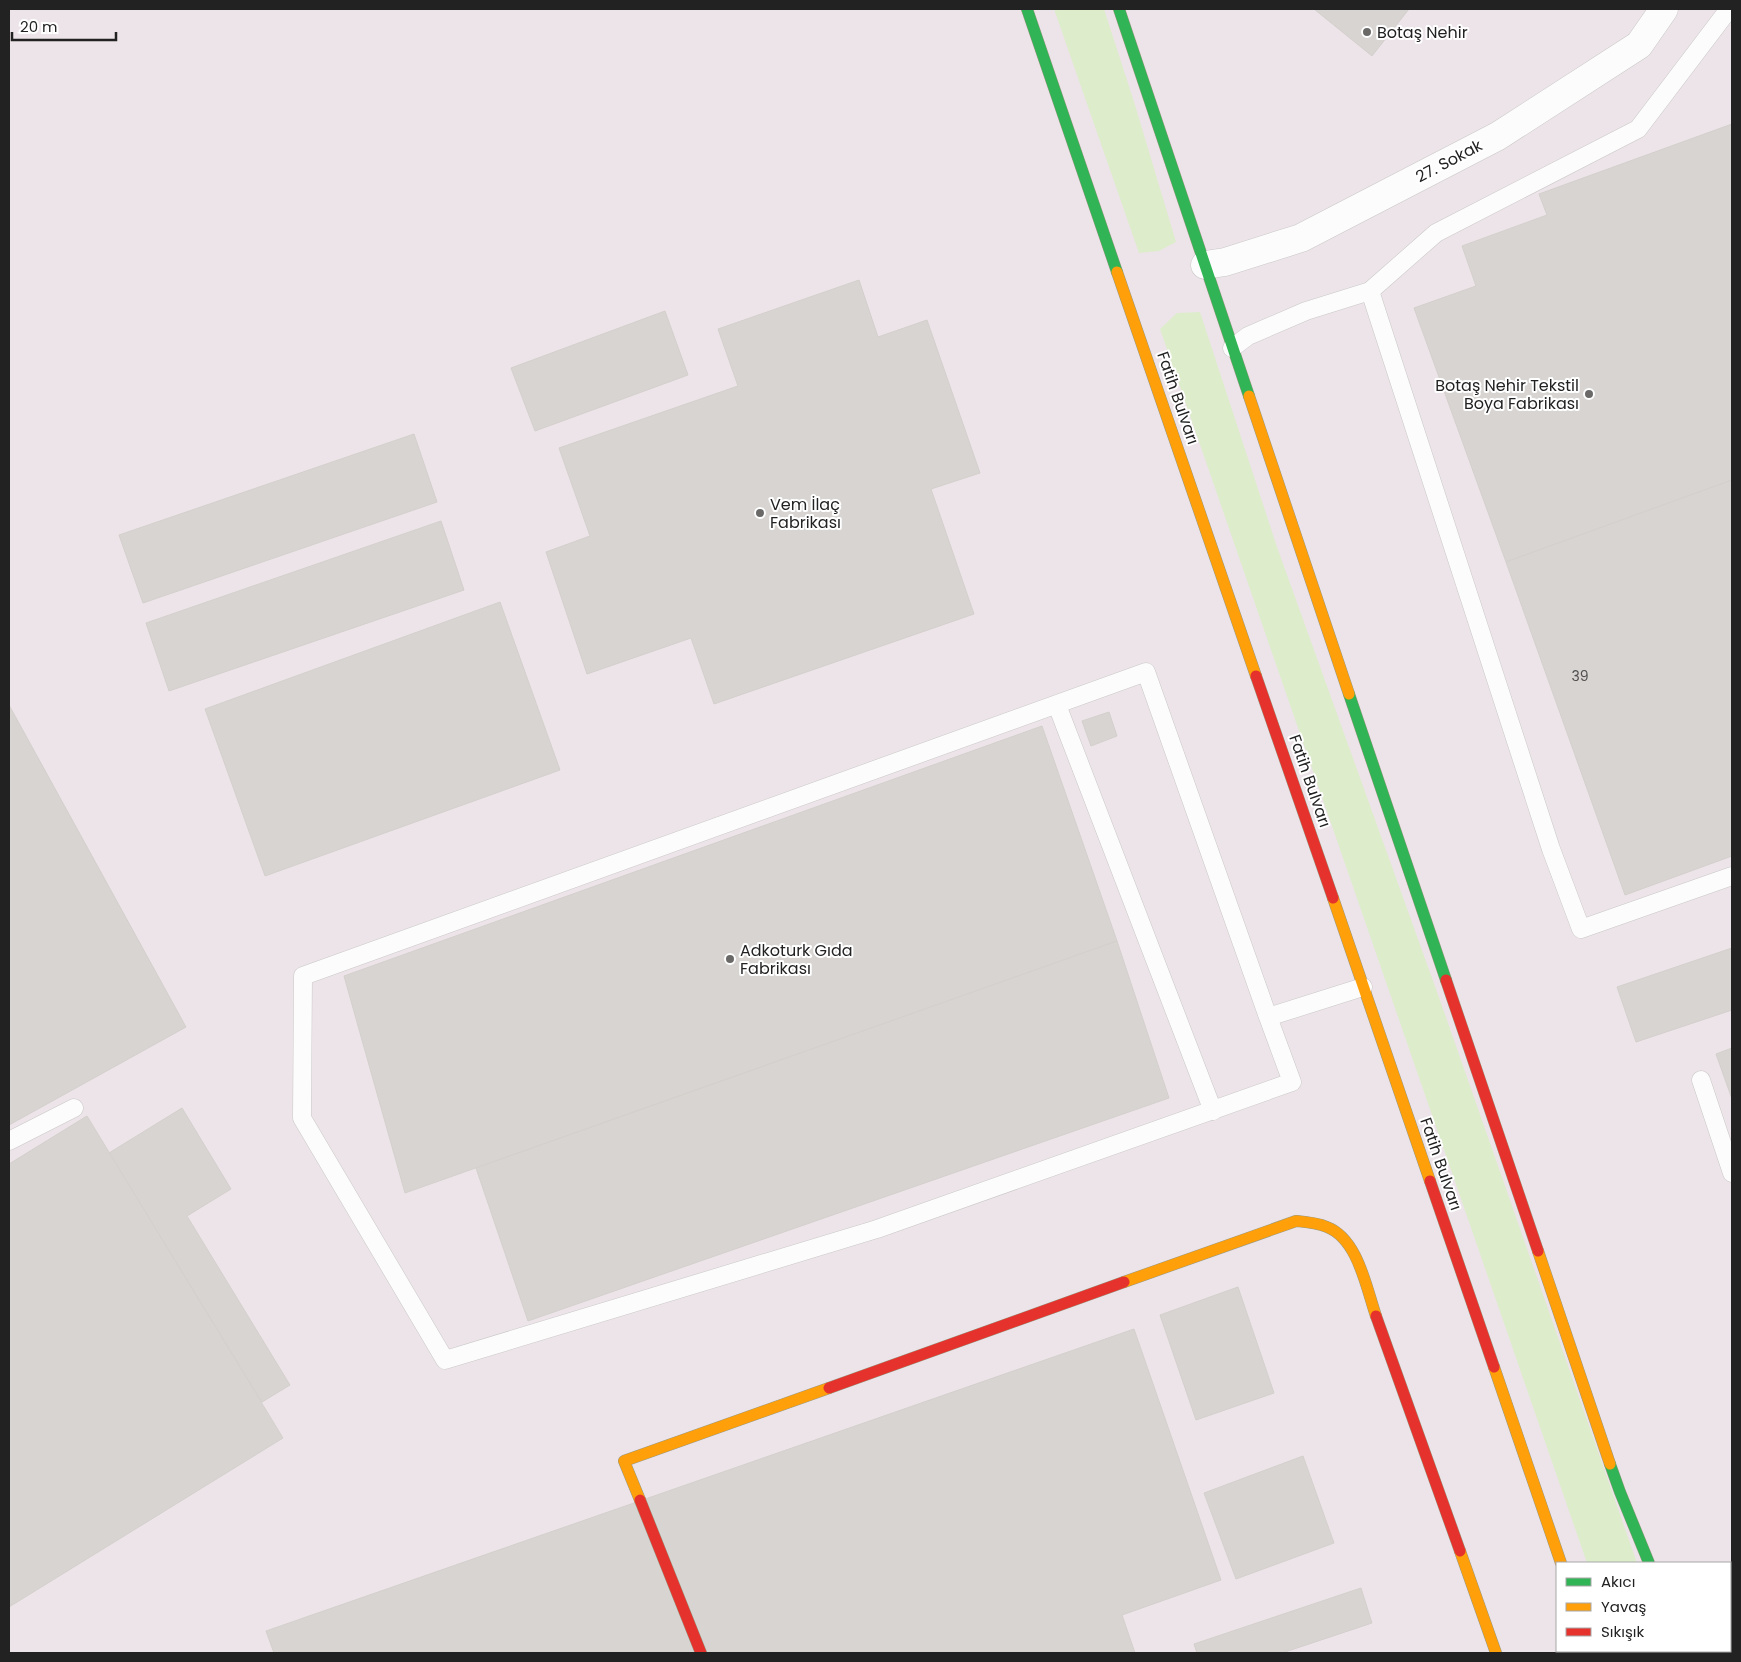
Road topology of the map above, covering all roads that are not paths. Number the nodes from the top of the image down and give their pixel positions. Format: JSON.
{"nodes":[{"id":1,"x":1027,"y":9,"type":"edge"},
{"id":2,"x":1119,"y":9,"type":"edge"},
{"id":3,"x":1664,"y":9,"type":"edge"},
{"id":4,"x":1729,"y":9,"type":"edge"},
{"id":5,"x":1205,"y":265,"type":"junction"},
{"id":6,"x":1370,"y":291,"type":"junction"},
{"id":7,"x":1232,"y":348,"type":"junction"},
{"id":8,"x":1056,"y":705,"type":"junction"},
{"id":9,"x":1732,"y":876,"type":"edge"},
{"id":10,"x":1364,"y":987,"type":"junction"},
{"id":11,"x":1268,"y":1017,"type":"junction"},
{"id":12,"x":1701,"y":1080,"type":"dead end"},
{"id":13,"x":74,"y":1108,"type":"dead end"},
{"id":14,"x":1212,"y":1111,"type":"junction"},
{"id":15,"x":9,"y":1141,"type":"edge"},
{"id":16,"x":1732,"y":1173,"type":"edge"},
{"id":17,"x":1562,"y":1562,"type":"edge"},
{"id":18,"x":1649,"y":1562,"type":"edge"},
{"id":19,"x":701,"y":1653,"type":"edge"},
{"id":20,"x":1496,"y":1653,"type":"edge"}],
"edges":[{"from":1,"to":10,"type":"main road","name":"Fatih Bulvarı"},
{"from":2,"to":5,"type":"main road"},
{"from":3,"to":5,"type":"street","name":"27. Sokak"},
{"from":4,"to":6,"type":"lane"},
{"from":5,"to":7,"type":"main road"},
{"from":6,"to":7,"type":"lane"},
{"from":6,"to":9,"type":"lane"},
{"from":7,"to":18,"type":"main road"},
{"from":8,"to":11,"type":"lane"},
{"from":8,"to":14,"type":"lane"},
{"from":8,"to":14,"type":"lane"},
{"from":10,"to":11,"type":"lane"},
{"from":10,"to":17,"type":"main road","name":"Fatih Bulvarı"},
{"from":11,"to":14,"type":"lane"},
{"from":12,"to":16,"type":"lane"},
{"from":13,"to":15,"type":"lane"},
{"from":19,"to":20,"type":"main road"}]}
